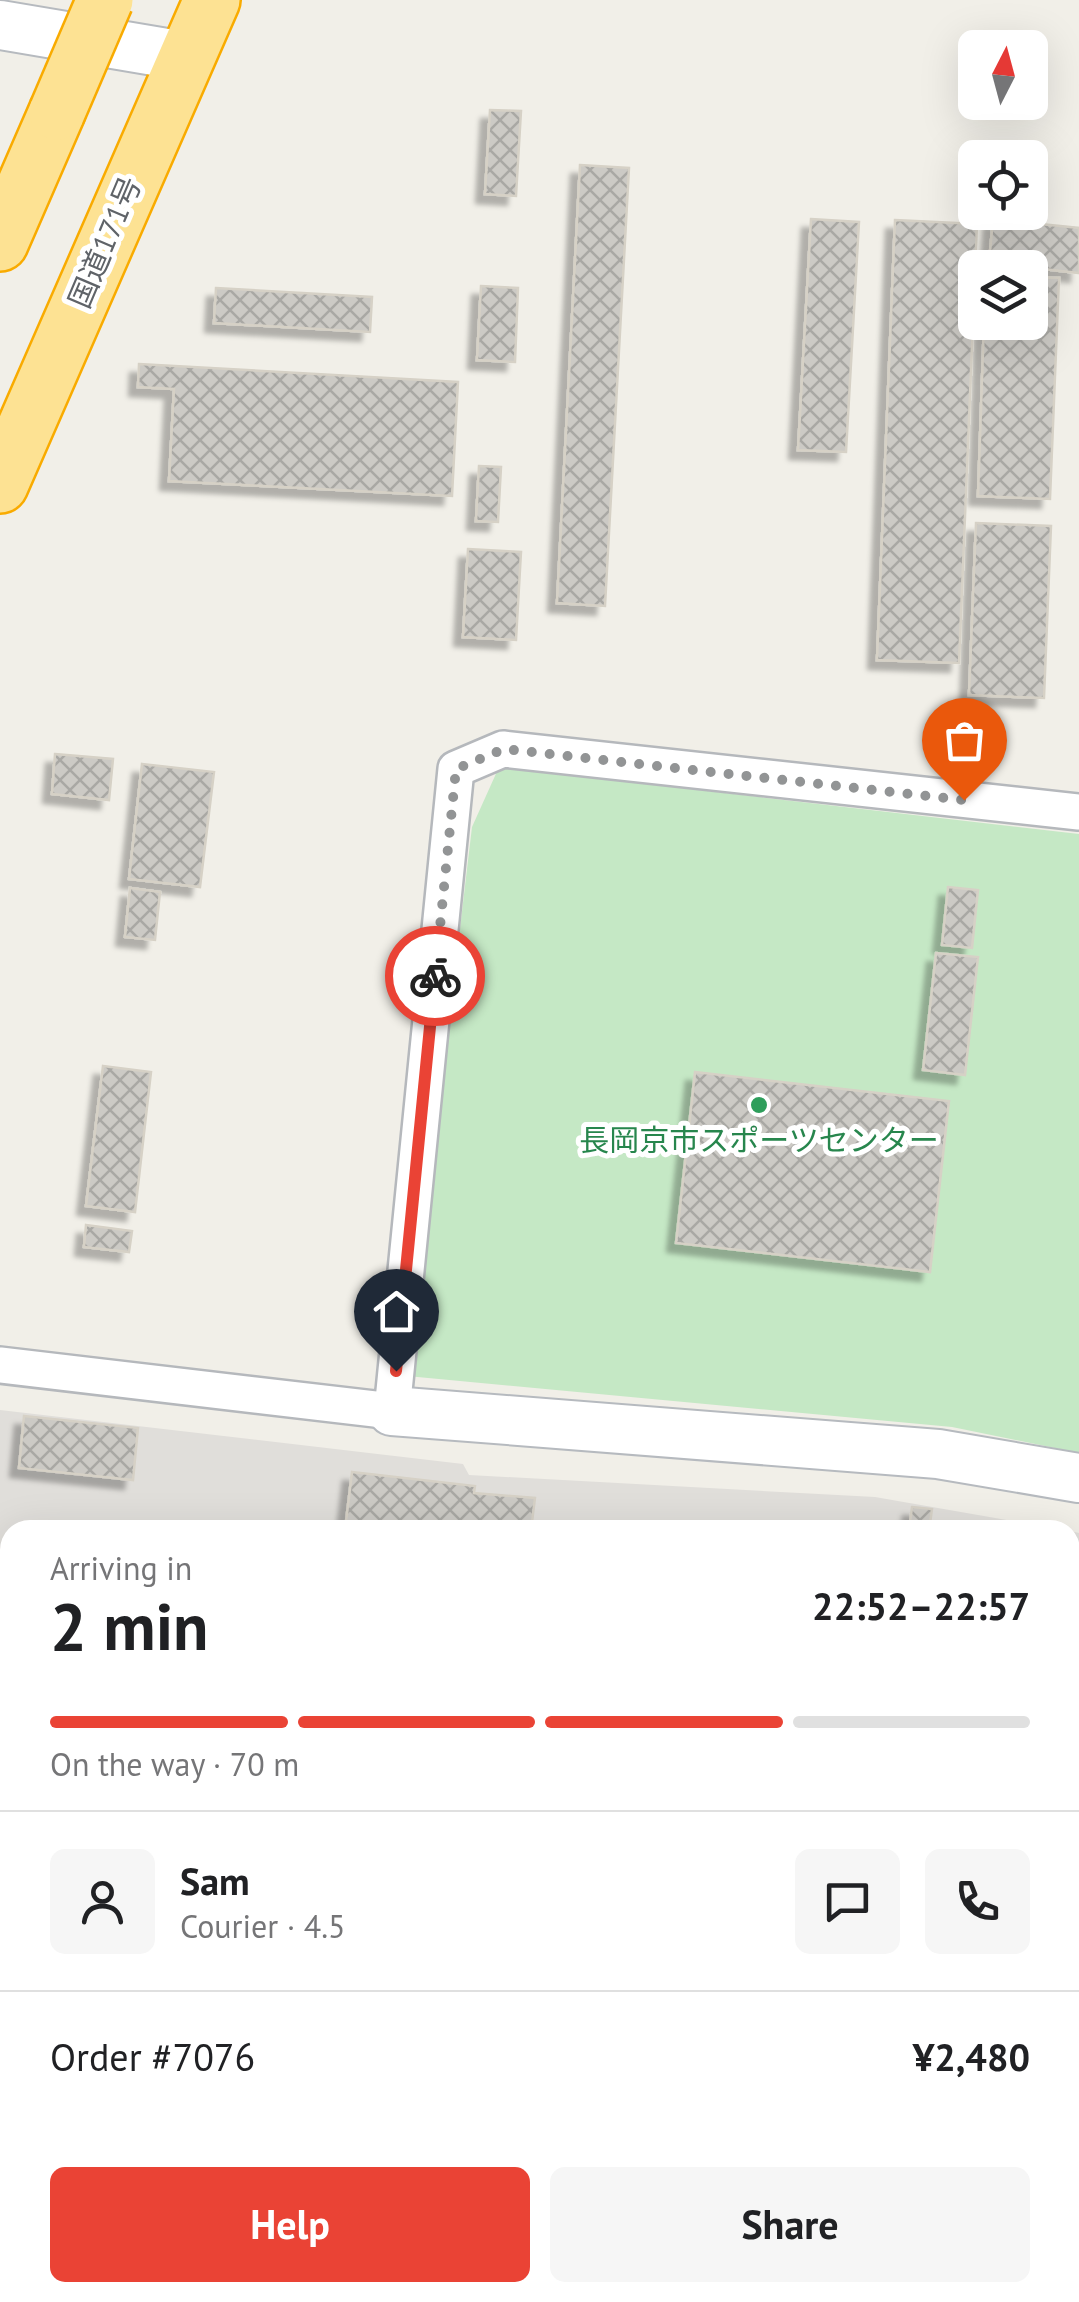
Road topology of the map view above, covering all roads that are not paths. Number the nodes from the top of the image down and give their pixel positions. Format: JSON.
{"nodes":[{"id":1,"x":104,"y":0,"type":"edge"},
{"id":2,"x":212,"y":0,"type":"edge"},
{"id":3,"x":0,"y":25,"type":"edge"},
{"id":4,"x":184,"y":56,"type":"junction"},
{"id":5,"x":0,"y":243,"type":"edge"},
{"id":6,"x":0,"y":485,"type":"edge"},
{"id":7,"x":1079,"y":812,"type":"edge"},
{"id":8,"x":0,"y":1365,"type":"edge"},
{"id":9,"x":392,"y":1411,"type":"junction"},
{"id":10,"x":1079,"y":1478,"type":"edge"}],
"edges":[{"from":1,"to":5,"type":"highway","bridge":true},
{"from":2,"to":4,"type":"highway","name":"国道171号"},
{"from":3,"to":4,"type":"street"},
{"from":4,"to":6,"type":"highway","name":"国道171号"},
{"from":7,"to":9,"type":"street"},
{"from":8,"to":9,"type":"street"},
{"from":9,"to":10,"type":"street"}]}
